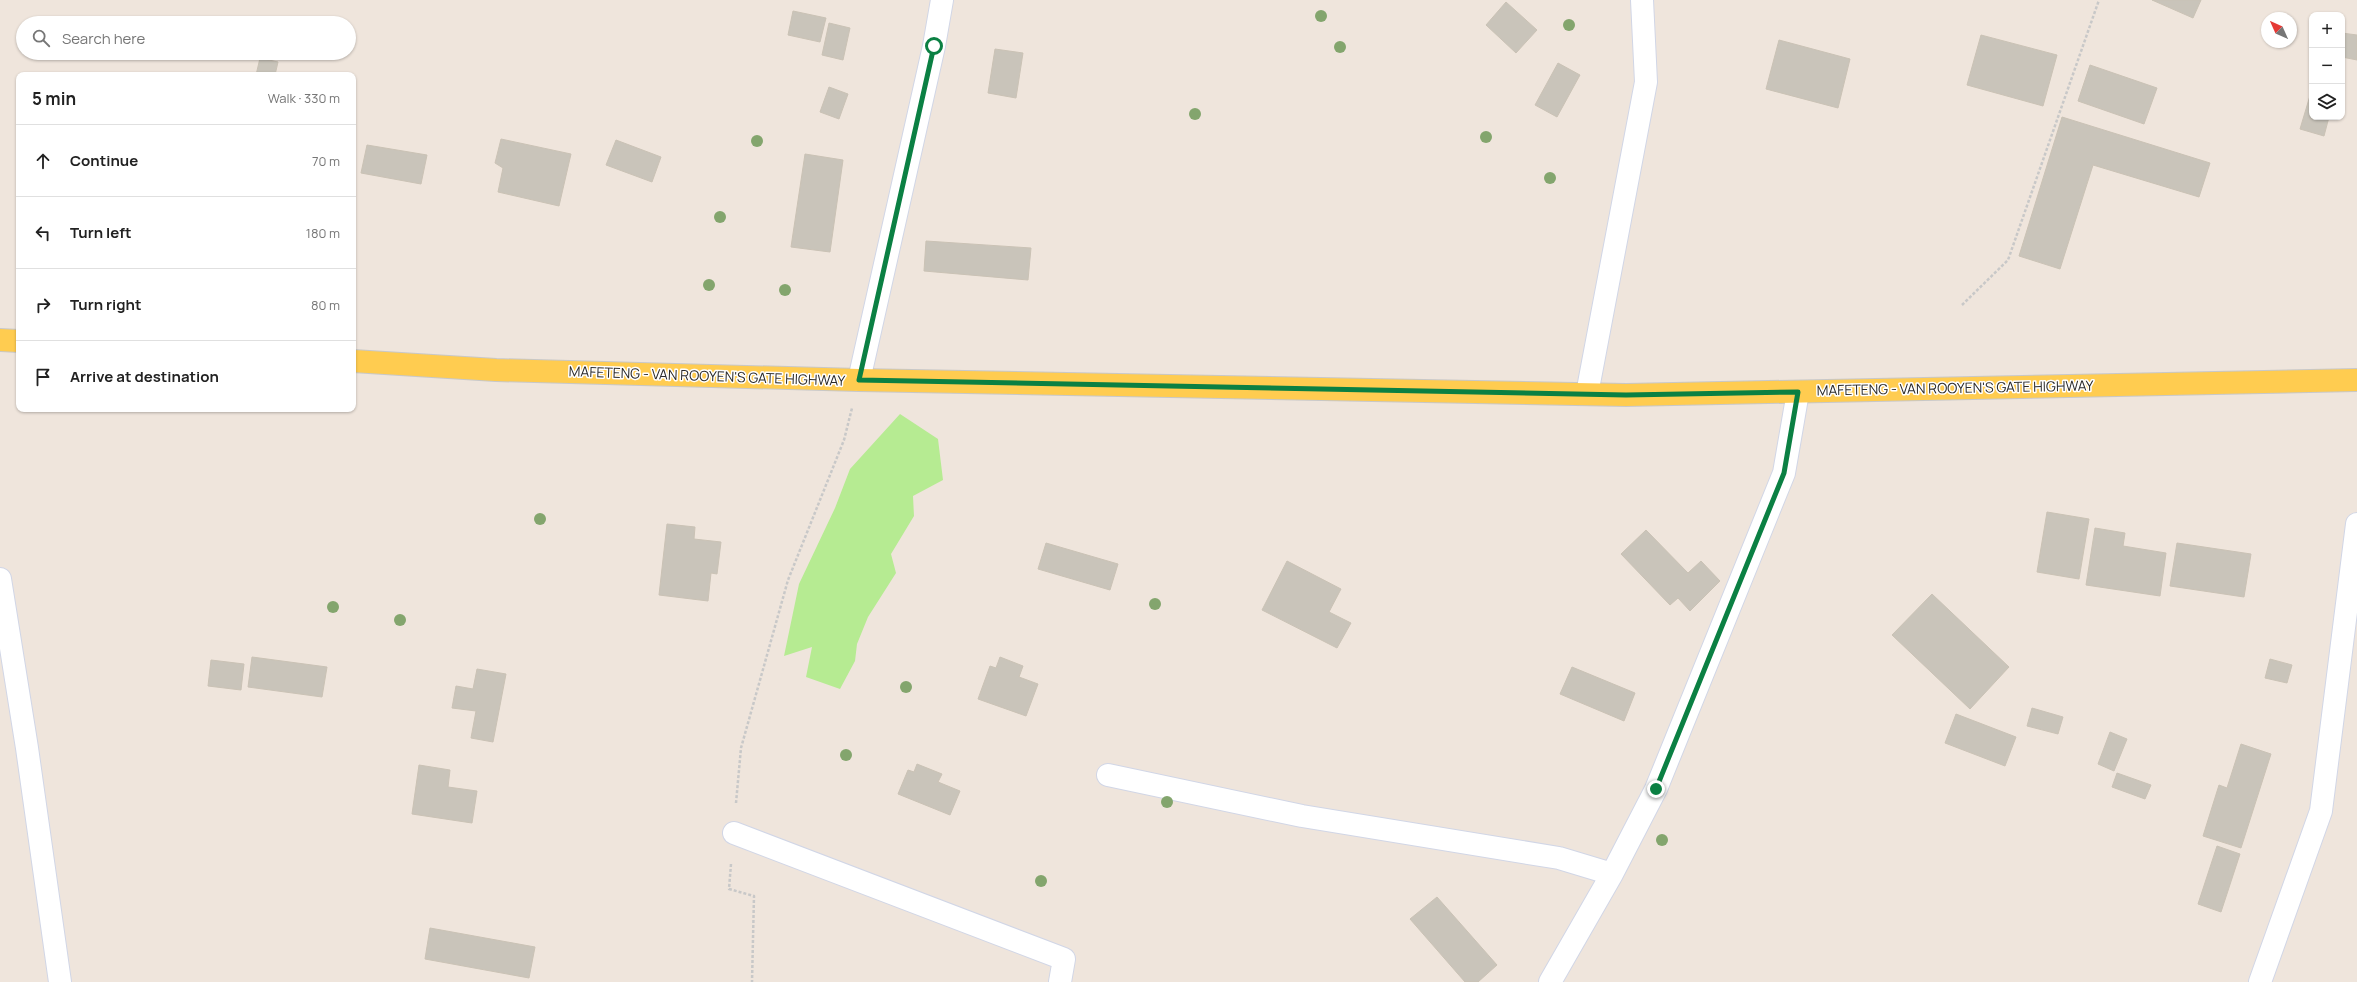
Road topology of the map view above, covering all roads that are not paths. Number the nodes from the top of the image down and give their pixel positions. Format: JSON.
{"nodes":[{"id":1,"x":942,"y":0,"type":"edge"},
{"id":2,"x":1642,"y":0,"type":"edge"},
{"id":3,"x":0,"y":340,"type":"edge"},
{"id":4,"x":16,"y":341,"type":"edge"},
{"id":5,"x":356,"y":362,"type":"edge"},
{"id":6,"x":859,"y":380,"type":"junction"},
{"id":7,"x":2357,"y":380,"type":"edge"},
{"id":8,"x":1798,"y":392,"type":"junction"},
{"id":9,"x":1587,"y":394,"type":"junction"},
{"id":10,"x":2356,"y":532,"type":"edge"},
{"id":11,"x":0,"y":579,"type":"edge"},
{"id":12,"x":1108,"y":775,"type":"dead end"},
{"id":13,"x":734,"y":833,"type":"road end"},
{"id":14,"x":1612,"y":874,"type":"junction"},
{"id":15,"x":60,"y":982,"type":"edge"},
{"id":16,"x":1060,"y":982,"type":"edge"},
{"id":17,"x":1550,"y":982,"type":"edge"},
{"id":18,"x":2260,"y":982,"type":"edge"}],
"edges":[{"from":1,"to":6,"type":"street"},
{"from":2,"to":9,"type":"street"},
{"from":3,"to":4,"type":"main road"},
{"from":5,"to":6,"type":"main road","name":"MAFETENG - VAN ROOYEN'S GATE HIGHWAY"},
{"from":6,"to":9,"type":"main road","name":"MAFETENG - VAN ROOYEN'S GATE HIGHWAY"},
{"from":7,"to":8,"type":"main road","name":"MAFETENG - VAN ROOYEN'S GATE HIGHWAY"},
{"from":8,"to":9,"type":"main road","name":"MAFETENG - VAN ROOYEN'S GATE HIGHWAY"},
{"from":8,"to":14,"type":"street"},
{"from":10,"to":18,"type":"street"},
{"from":11,"to":15,"type":"street"},
{"from":12,"to":14,"type":"street"},
{"from":13,"to":16,"type":"street"},
{"from":14,"to":17,"type":"street"}]}
